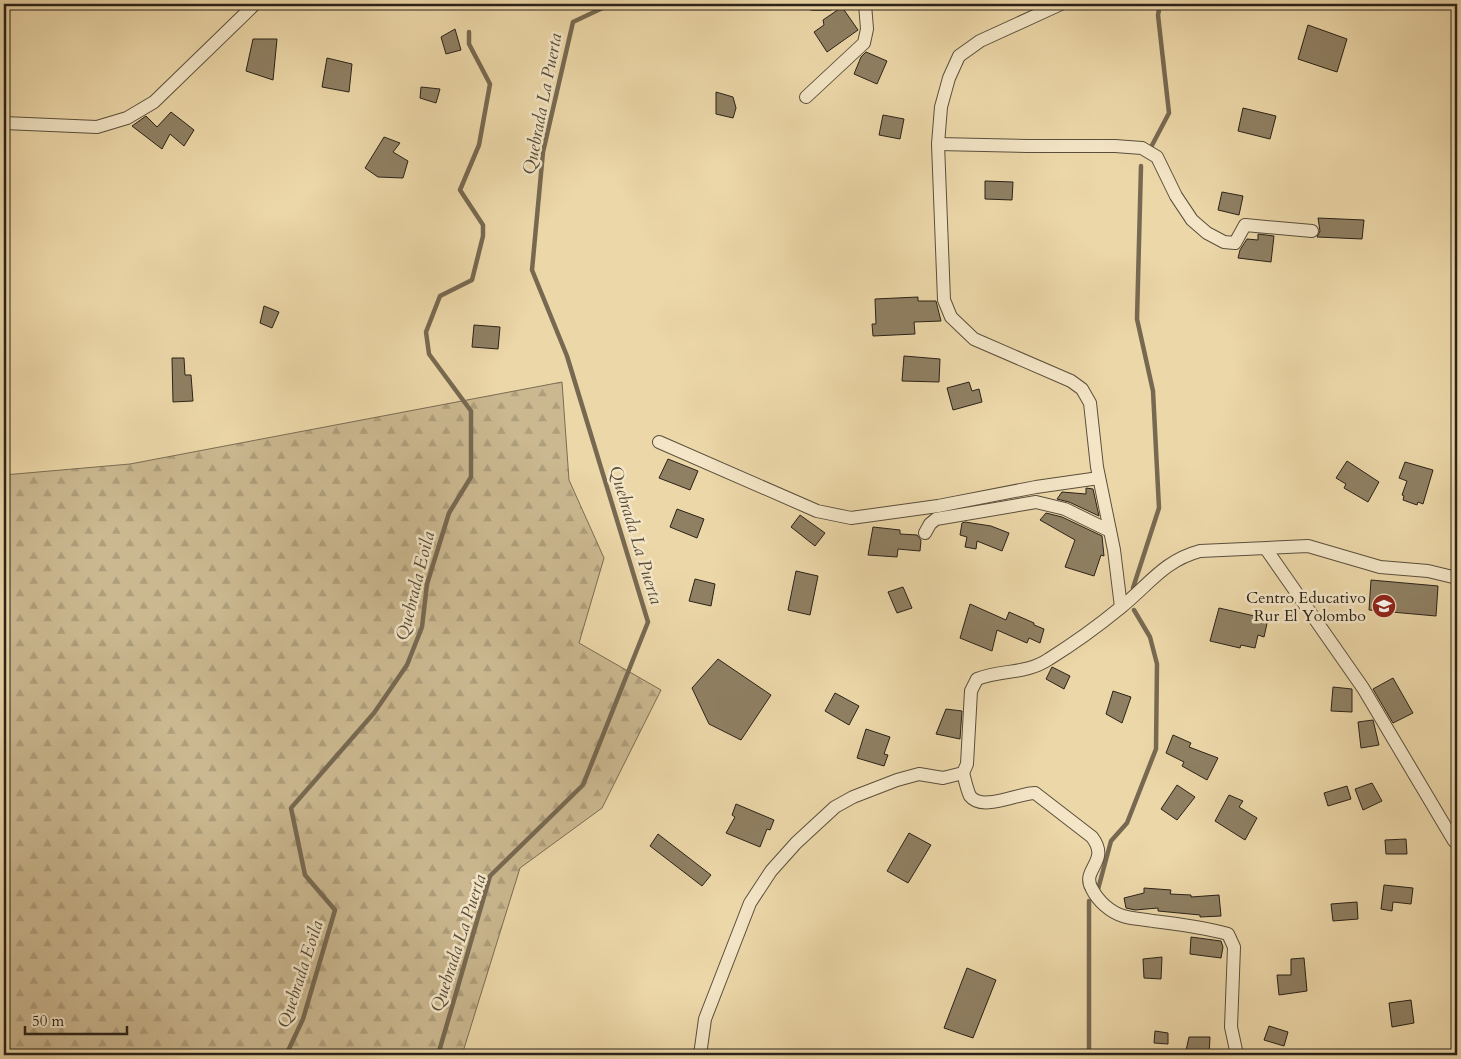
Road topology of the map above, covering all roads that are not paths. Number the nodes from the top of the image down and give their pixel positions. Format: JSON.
{"nodes":[{"id":1,"x":255,"y":4,"type":"edge"},
{"id":2,"x":813,"y":4,"type":"edge"},
{"id":3,"x":829,"y":4,"type":"edge"},
{"id":4,"x":865,"y":4,"type":"edge"},
{"id":5,"x":1061,"y":4,"type":"edge"},
{"id":6,"x":806,"y":97,"type":"dead end"},
{"id":7,"x":4,"y":123,"type":"edge"},
{"id":8,"x":938,"y":144,"type":"junction"},
{"id":9,"x":1312,"y":231,"type":"dead end"},
{"id":10,"x":659,"y":442,"type":"dead end"},
{"id":11,"x":1099,"y":478,"type":"junction"},
{"id":12,"x":1110,"y":532,"type":"junction"},
{"id":13,"x":925,"y":533,"type":"dead end"},
{"id":14,"x":1266,"y":549,"type":"junction"},
{"id":15,"x":1457,"y":578,"type":"edge"},
{"id":16,"x":1121,"y":607,"type":"junction"},
{"id":17,"x":963,"y":773,"type":"junction"},
{"id":18,"x":1454,"y":841,"type":"dead end"},
{"id":19,"x":700,"y":1055,"type":"edge"},
{"id":20,"x":1237,"y":1055,"type":"edge"}],
"edges":[{"from":1,"to":7,"type":"street"},
{"from":2,"to":3,"type":"street"},
{"from":4,"to":6,"type":"street"},
{"from":5,"to":8,"type":"street"},
{"from":8,"to":9,"type":"street"},
{"from":8,"to":11,"type":"street"},
{"from":10,"to":11,"type":"street"},
{"from":11,"to":12,"type":"street"},
{"from":12,"to":13,"type":"street"},
{"from":12,"to":16,"type":"street"},
{"from":14,"to":15,"type":"street"},
{"from":14,"to":16,"type":"street"},
{"from":14,"to":18,"type":"street"},
{"from":16,"to":17,"type":"street"},
{"from":17,"to":19,"type":"street"},
{"from":17,"to":20,"type":"street"}]}
